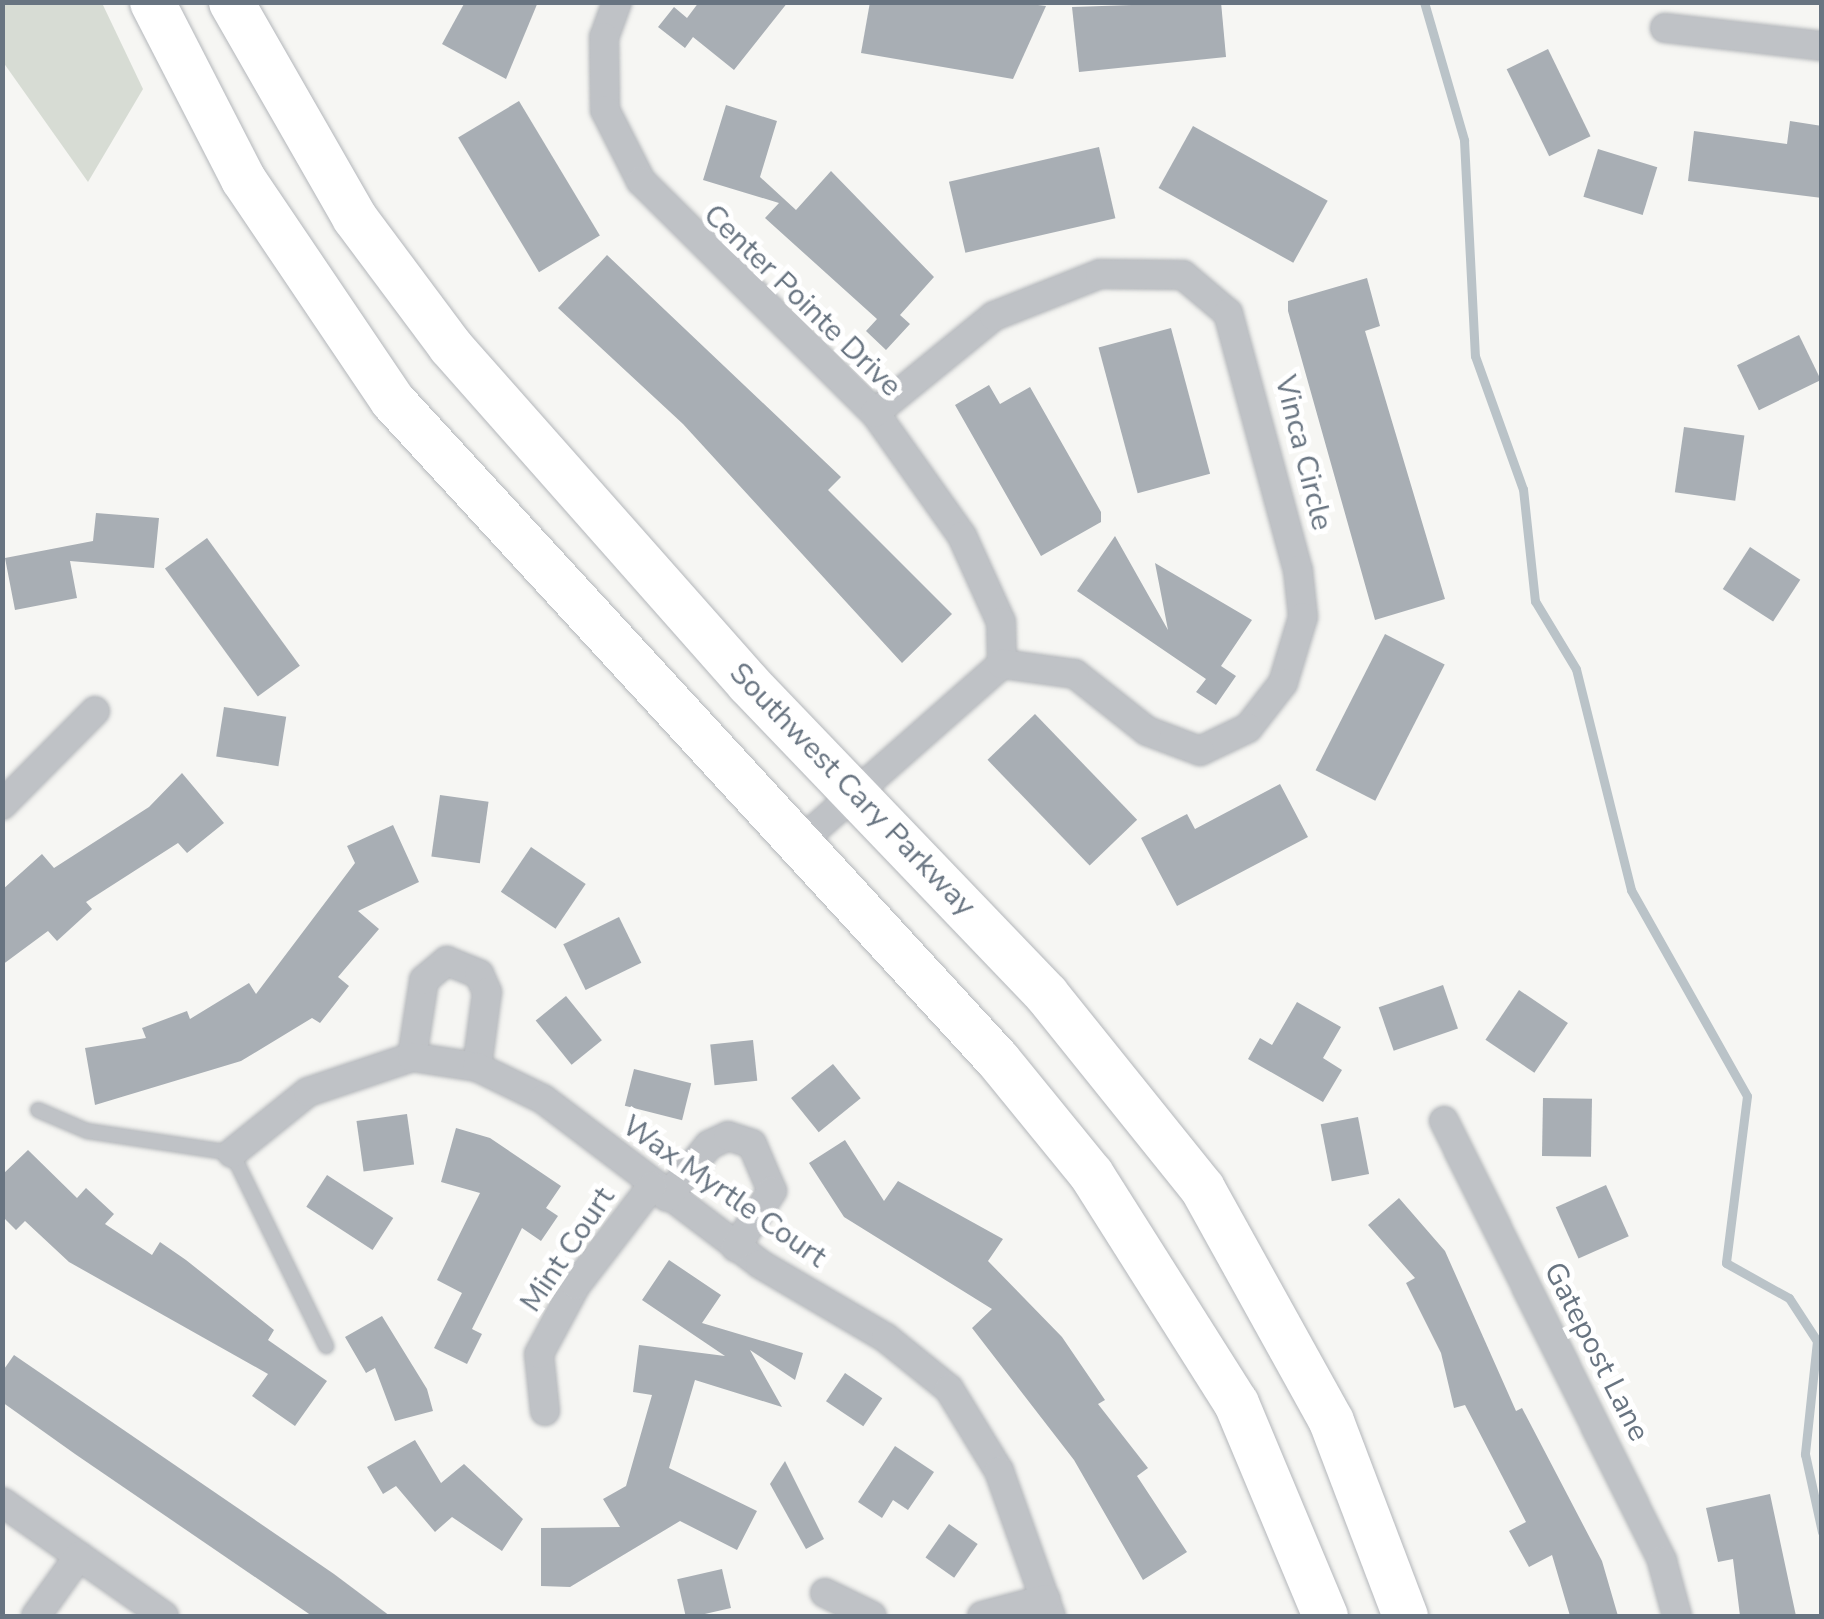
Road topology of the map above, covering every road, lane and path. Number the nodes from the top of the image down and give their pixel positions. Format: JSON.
{"nodes":[{"id":1,"x":152,"y":2,"type":"edge"},
{"id":2,"x":232,"y":2,"type":"edge"},
{"id":3,"x":617,"y":2,"type":"edge"},
{"id":4,"x":1665,"y":28,"type":"dead end"},
{"id":5,"x":1822,"y":46,"type":"edge"},
{"id":6,"x":875,"y":412,"type":"junction"},
{"id":7,"x":1002,"y":664,"type":"junction"},
{"id":8,"x":94,"y":711,"type":"dead end"},
{"id":9,"x":858,"y":795,"type":"junction"},
{"id":10,"x":2,"y":806,"type":"edge"},
{"id":11,"x":798,"y":844,"type":"junction"},
{"id":12,"x":412,"y":1057,"type":"junction"},
{"id":13,"x":477,"y":1068,"type":"junction"},
{"id":14,"x":38,"y":1110,"type":"dead end"},
{"id":15,"x":1444,"y":1121,"type":"dead end"},
{"id":16,"x":232,"y":1153,"type":"junction"},
{"id":17,"x":659,"y":1191,"type":"junction"},
{"id":18,"x":736,"y":1246,"type":"junction"},
{"id":19,"x":326,"y":1346,"type":"dead end"},
{"id":20,"x":545,"y":1410,"type":"dead end"},
{"id":21,"x":2,"y":1502,"type":"edge"},
{"id":22,"x":79,"y":1556,"type":"junction"},
{"id":23,"x":825,"y":1593,"type":"dead end"},
{"id":24,"x":1049,"y":1608,"type":"edge"},
{"id":25,"x":36,"y":1616,"type":"edge"},
{"id":26,"x":164,"y":1616,"type":"edge"},
{"id":27,"x":872,"y":1616,"type":"edge"},
{"id":28,"x":982,"y":1616,"type":"edge"},
{"id":29,"x":1325,"y":1616,"type":"edge"},
{"id":30,"x":1405,"y":1616,"type":"edge"},
{"id":31,"x":1677,"y":1616,"type":"edge"}],
"edges":[{"from":1,"to":11,"type":"main road"},
{"from":2,"to":9,"type":"main road","name":"Southwest Cary Parkway"},
{"from":3,"to":6,"type":"street","name":"Center Pointe Drive"},
{"from":4,"to":5,"type":"street"},
{"from":6,"to":7,"type":"street","name":"Center Pointe Drive"},
{"from":6,"to":7,"type":"street","name":"Vinca Circle"},
{"from":7,"to":9,"type":"street"},
{"from":8,"to":10,"type":"street"},
{"from":9,"to":11,"type":"street"},
{"from":9,"to":30,"type":"main road","name":"Southwest Cary Parkway"},
{"from":11,"to":29,"type":"main road"},
{"from":12,"to":13,"type":"street","name":"Wax Myrtle Court"},
{"from":12,"to":13,"type":"street"},
{"from":12,"to":16,"type":"street","name":"Wax Myrtle Court"},
{"from":13,"to":17,"type":"street","name":"Wax Myrtle Court"},
{"from":14,"to":16,"type":"lane"},
{"from":15,"to":31,"type":"street","name":"Gatepost Lane"},
{"from":16,"to":19,"type":"lane"},
{"from":17,"to":18,"type":"street","name":"Wax Myrtle Court"},
{"from":17,"to":18,"type":"street","name":"Mint Court"},
{"from":17,"to":20,"type":"street","name":"Mint Court"},
{"from":18,"to":24,"type":"street","name":"Wax Myrtle Court"},
{"from":21,"to":22,"type":"street"},
{"from":22,"to":25,"type":"street"},
{"from":22,"to":26,"type":"street"},
{"from":23,"to":27,"type":"street"},
{"from":24,"to":28,"type":"street"}]}
